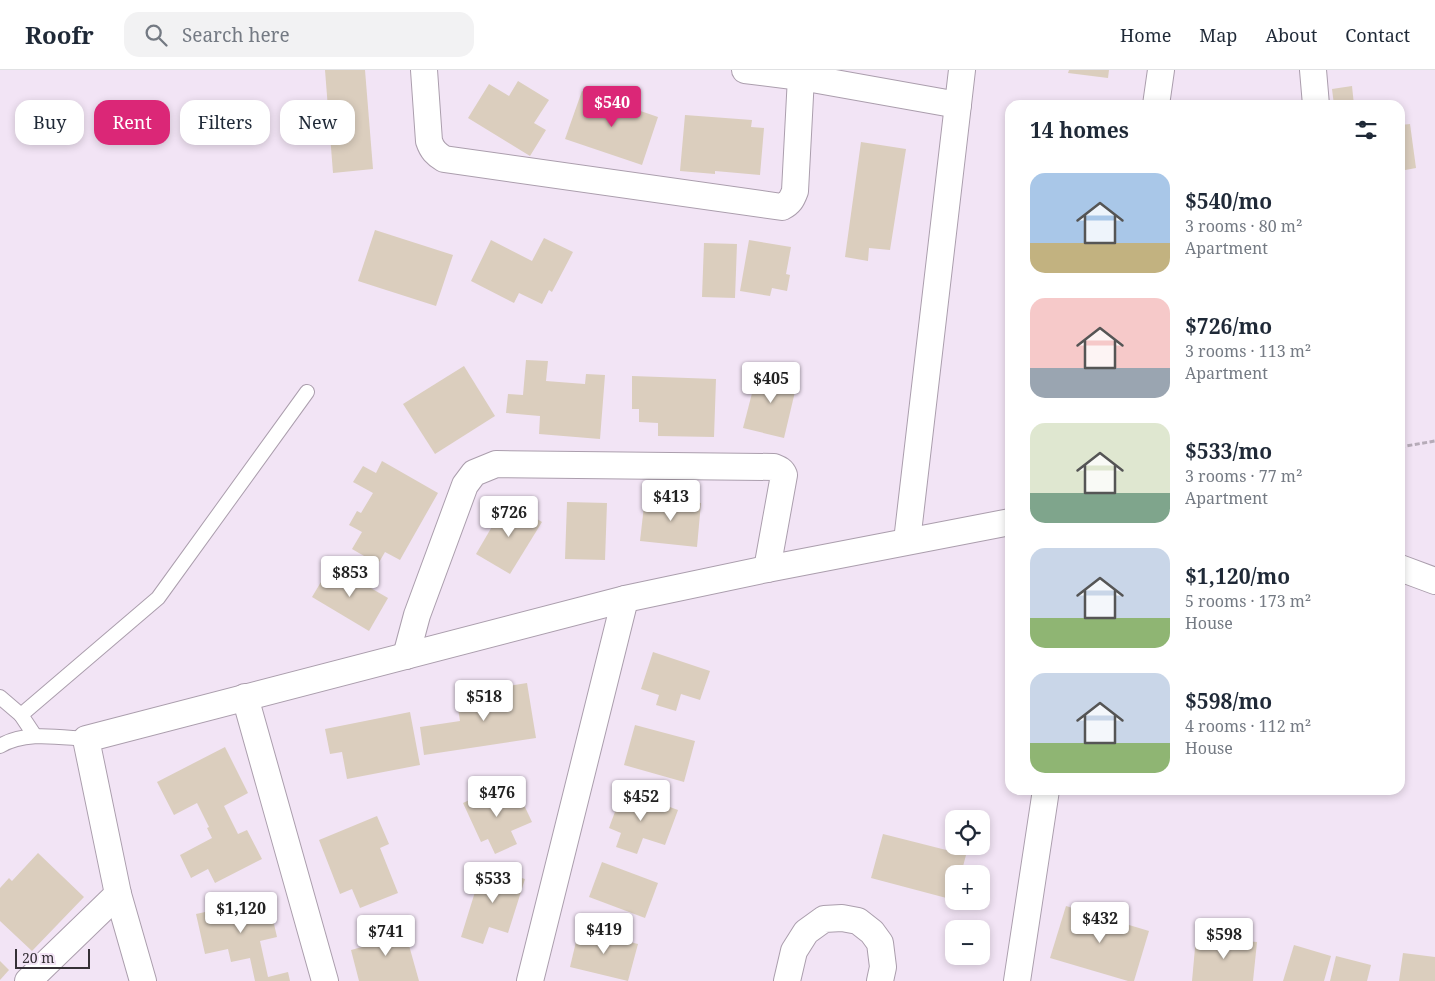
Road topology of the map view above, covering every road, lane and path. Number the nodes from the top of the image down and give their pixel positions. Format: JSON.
{"nodes":[{"id":1,"x":424,"y":70,"type":"edge"},
{"id":2,"x":745,"y":70,"type":"edge"},
{"id":3,"x":962,"y":70,"type":"edge"},
{"id":4,"x":1161,"y":70,"type":"edge"},
{"id":5,"x":1313,"y":70,"type":"edge"},
{"id":6,"x":801,"y":78,"type":"junction"},
{"id":7,"x":1157,"y":100,"type":"edge"},
{"id":8,"x":1316,"y":100,"type":"edge"},
{"id":9,"x":958,"y":105,"type":"junction"},
{"id":10,"x":308,"y":392,"type":"dead end"},
{"id":11,"x":1435,"y":441,"type":"edge"},
{"id":12,"x":1405,"y":446,"type":"edge"},
{"id":13,"x":1005,"y":523,"type":"edge"},
{"id":14,"x":908,"y":541,"type":"junction"},
{"id":15,"x":767,"y":569,"type":"junction"},
{"id":16,"x":1405,"y":570,"type":"edge"},
{"id":17,"x":1435,"y":581,"type":"edge"},
{"id":18,"x":625,"y":599,"type":"junction"},
{"id":19,"x":406,"y":656,"type":"junction"},
{"id":20,"x":0,"y":697,"type":"edge"},
{"id":21,"x":245,"y":697,"type":"junction"},
{"id":22,"x":21,"y":715,"type":"junction"},
{"id":23,"x":35,"y":736,"type":"junction"},
{"id":24,"x":86,"y":738,"type":"junction"},
{"id":25,"x":0,"y":746,"type":"edge"},
{"id":26,"x":1045,"y":795,"type":"edge"},
{"id":27,"x":118,"y":894,"type":"junction"},
{"id":28,"x":28,"y":981,"type":"edge"},
{"id":29,"x":144,"y":981,"type":"edge"},
{"id":30,"x":325,"y":981,"type":"edge"},
{"id":31,"x":530,"y":981,"type":"edge"},
{"id":32,"x":786,"y":981,"type":"edge"},
{"id":33,"x":880,"y":981,"type":"edge"},
{"id":34,"x":1017,"y":981,"type":"edge"}],
"edges":[{"from":1,"to":6,"type":"street"},
{"from":2,"to":6,"type":"street"},
{"from":3,"to":9,"type":"street"},
{"from":4,"to":7,"type":"street"},
{"from":5,"to":8,"type":"street"},
{"from":6,"to":9,"type":"street"},
{"from":9,"to":14,"type":"street"},
{"from":10,"to":22,"type":"lane"},
{"from":11,"to":12,"type":"path"},
{"from":13,"to":14,"type":"street"},
{"from":14,"to":15,"type":"street"},
{"from":15,"to":18,"type":"street"},
{"from":15,"to":19,"type":"street"},
{"from":16,"to":17,"type":"street"},
{"from":18,"to":19,"type":"street"},
{"from":18,"to":31,"type":"street"},
{"from":19,"to":21,"type":"street"},
{"from":20,"to":22,"type":"lane"},
{"from":21,"to":24,"type":"street"},
{"from":21,"to":30,"type":"street"},
{"from":22,"to":23,"type":"lane"},
{"from":23,"to":24,"type":"lane"},
{"from":23,"to":25,"type":"lane"},
{"from":24,"to":27,"type":"street"},
{"from":26,"to":34,"type":"street"},
{"from":27,"to":28,"type":"street"},
{"from":27,"to":29,"type":"street"},
{"from":32,"to":33,"type":"street"}]}
